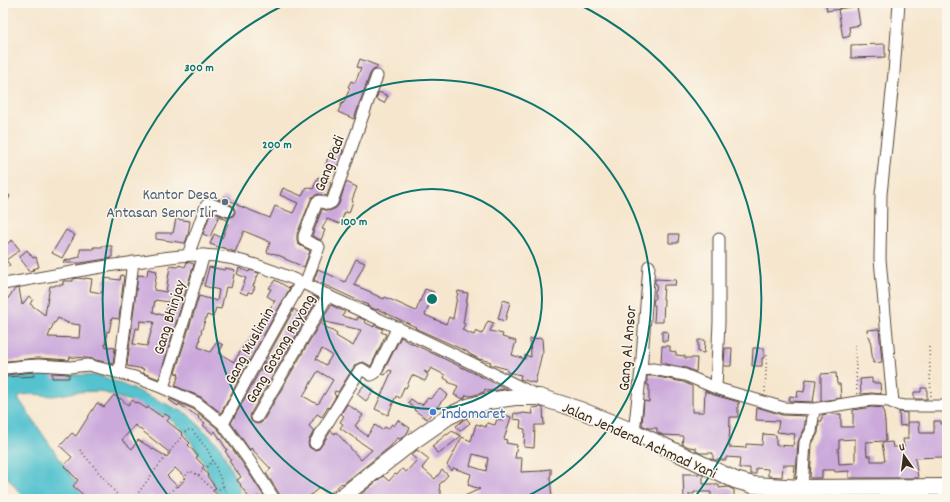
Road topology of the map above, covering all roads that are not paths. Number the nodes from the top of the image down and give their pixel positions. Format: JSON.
{"nodes":[{"id":1,"x":898,"y":3,"type":"edge"},
{"id":2,"x":377,"y":76,"type":"dead end"},
{"id":3,"x":228,"y":211,"type":"dead end"},
{"id":4,"x":719,"y":239,"type":"dead end"},
{"id":5,"x":188,"y":255,"type":"junction"},
{"id":6,"x":204,"y":255,"type":"junction"},
{"id":7,"x":133,"y":262,"type":"junction"},
{"id":8,"x":649,"y":266,"type":"dead end"},
{"id":9,"x":303,"y":283,"type":"junction"},
{"id":10,"x":3,"y":284,"type":"edge"},
{"id":11,"x":328,"y":295,"type":"junction"},
{"id":12,"x":398,"y":327,"type":"junction"},
{"id":13,"x":3,"y":367,"type":"edge"},
{"id":14,"x":641,"y":370,"type":"junction"},
{"id":15,"x":119,"y":374,"type":"junction"},
{"id":16,"x":163,"y":388,"type":"junction"},
{"id":17,"x":716,"y":388,"type":"junction"},
{"id":18,"x":540,"y":397,"type":"junction"},
{"id":19,"x":893,"y":403,"type":"junction"},
{"id":20,"x":947,"y":406,"type":"edge"},
{"id":21,"x":814,"y":409,"type":"junction"},
{"id":22,"x":257,"y":417,"type":"dead end"},
{"id":23,"x":223,"y":424,"type":"junction"},
{"id":24,"x":634,"y":432,"type":"junction"},
{"id":25,"x":316,"y":443,"type":"dead end"},
{"id":26,"x":947,"y":487,"type":"edge"},
{"id":27,"x":802,"y":488,"type":"junction"},
{"id":28,"x":274,"y":499,"type":"edge"},
{"id":29,"x":339,"y":499,"type":"edge"}],
"edges":[{"from":1,"to":19,"type":"street"},
{"from":2,"to":9,"type":"street","name":"Gang Padi"},
{"from":3,"to":5,"type":"street"},
{"from":4,"to":17,"type":"street"},
{"from":5,"to":6,"type":"street"},
{"from":5,"to":7,"type":"street"},
{"from":6,"to":9,"type":"street"},
{"from":6,"to":16,"type":"street","name":"Gang Bhinjay"},
{"from":7,"to":10,"type":"street"},
{"from":7,"to":15,"type":"street"},
{"from":8,"to":14,"type":"street","name":"Gang Al Ansor"},
{"from":9,"to":11,"type":"street"},
{"from":9,"to":23,"type":"street","name":"Gang Muslimin"},
{"from":11,"to":12,"type":"street"},
{"from":11,"to":22,"type":"street","name":"Gang Gotong Royong"},
{"from":12,"to":18,"type":"street"},
{"from":12,"to":25,"type":"street"},
{"from":13,"to":15,"type":"street"},
{"from":14,"to":17,"type":"street"},
{"from":14,"to":24,"type":"street","name":"Gang Al Ansor"},
{"from":15,"to":16,"type":"street"},
{"from":16,"to":23,"type":"street"},
{"from":17,"to":21,"type":"street"},
{"from":18,"to":24,"type":"highway","name":"Jalan Jenderal Achmad Yani"},
{"from":18,"to":29,"type":"highway","name":"Jalan Jenderal Achmad Yani"},
{"from":19,"to":20,"type":"street"},
{"from":19,"to":21,"type":"street"},
{"from":21,"to":27,"type":"street"},
{"from":23,"to":28,"type":"street"},
{"from":24,"to":27,"type":"highway","name":"Jalan Jenderal Achmad Yani"},
{"from":26,"to":27,"type":"highway","name":"Jalan Jenderal Achmad Yani"}]}
